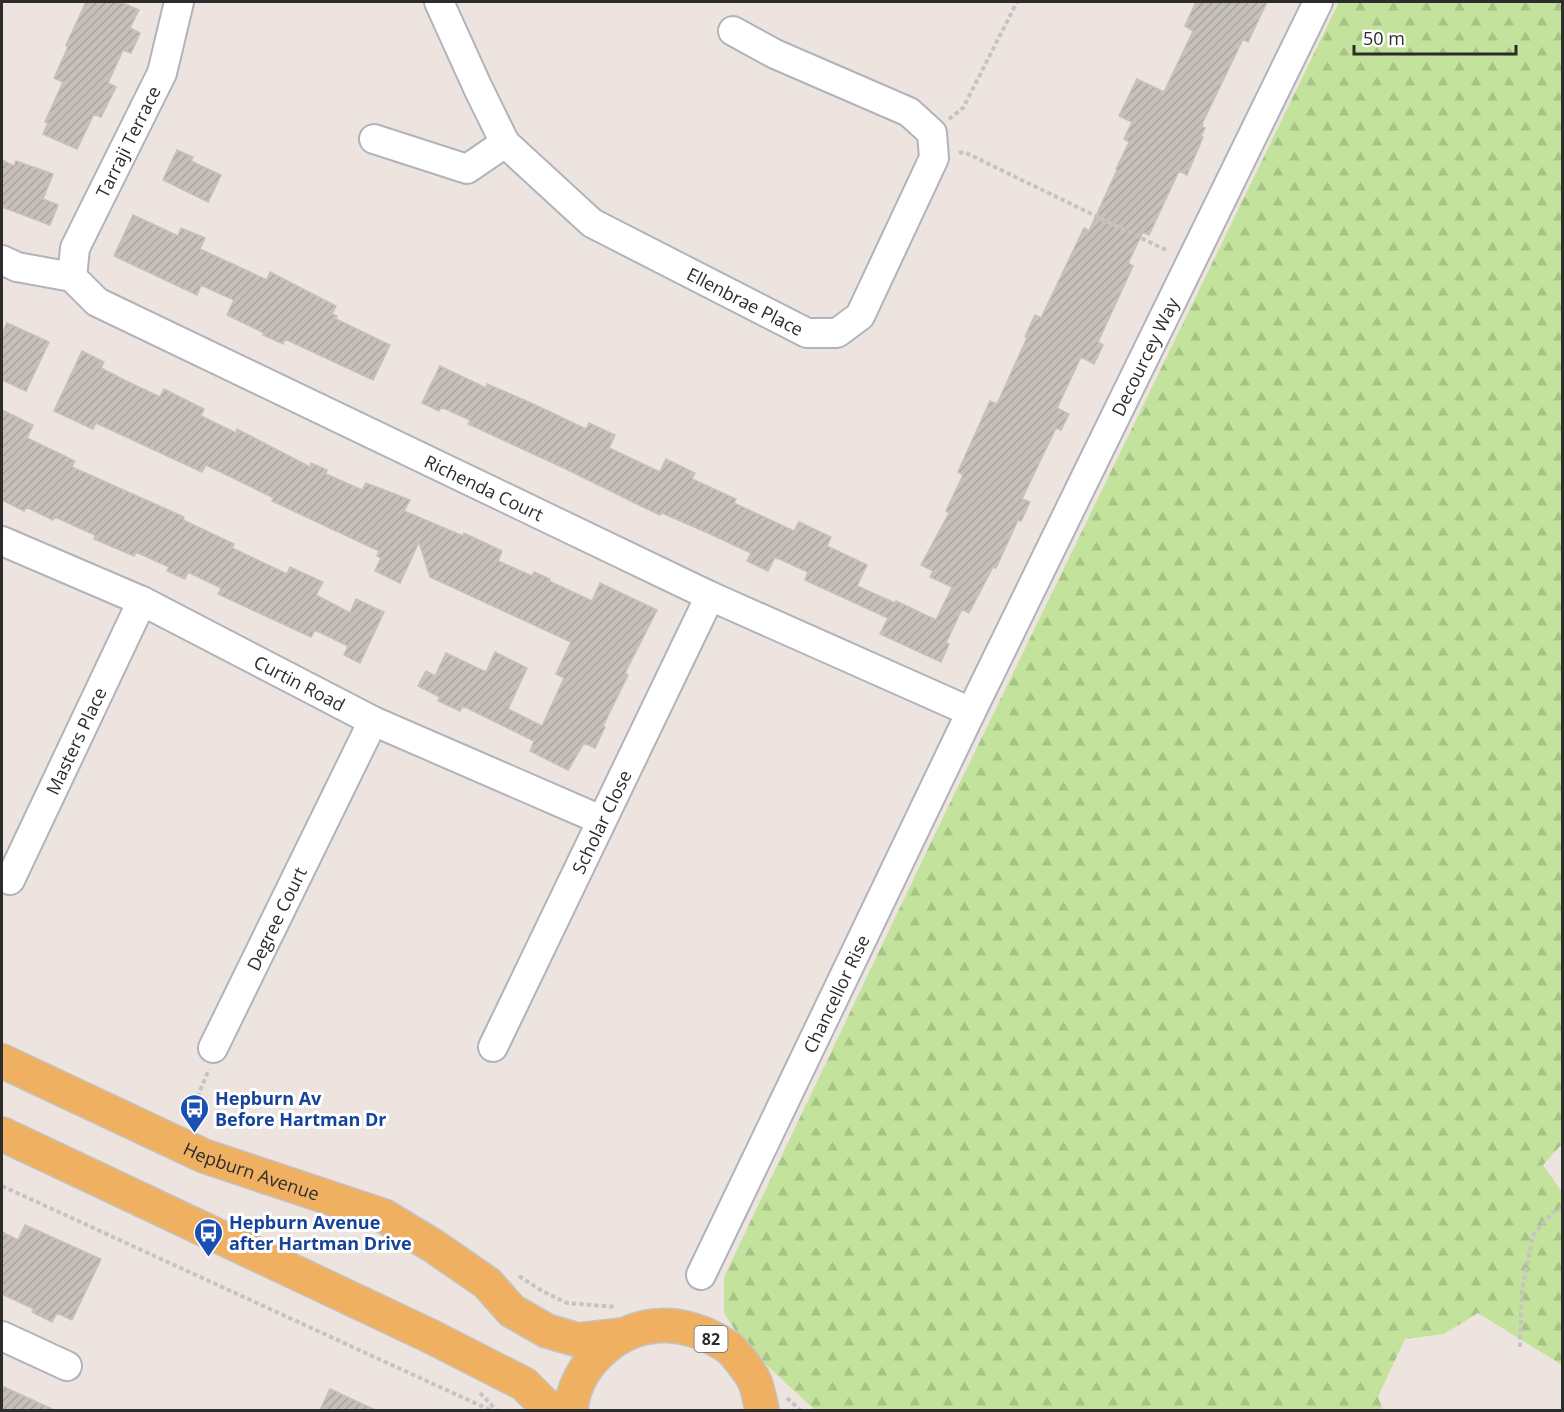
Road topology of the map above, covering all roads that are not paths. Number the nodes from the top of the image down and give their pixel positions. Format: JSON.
{"nodes":[{"id":1,"x":179,"y":2,"type":"edge"},
{"id":2,"x":440,"y":2,"type":"edge"},
{"id":3,"x":1318,"y":2,"type":"edge"},
{"id":4,"x":733,"y":31,"type":"dead end"},
{"id":5,"x":374,"y":139,"type":"dead end"},
{"id":6,"x":505,"y":143,"type":"junction"},
{"id":7,"x":2,"y":260,"type":"edge"},
{"id":8,"x":72,"y":277,"type":"junction"},
{"id":9,"x":2,"y":541,"type":"edge"},
{"id":10,"x":710,"y":596,"type":"junction"},
{"id":11,"x":142,"y":601,"type":"junction"},
{"id":12,"x":971,"y":712,"type":"junction"},
{"id":13,"x":373,"y":721,"type":"junction"},
{"id":14,"x":601,"y":820,"type":"junction"},
{"id":15,"x":10,"y":880,"type":"dead end"},
{"id":16,"x":493,"y":1047,"type":"dead end"},
{"id":17,"x":213,"y":1048,"type":"road end"},
{"id":18,"x":2,"y":1061,"type":"edge"},
{"id":19,"x":2,"y":1134,"type":"edge"},
{"id":20,"x":701,"y":1275,"type":"dead end"},
{"id":21,"x":623,"y":1335,"type":"junction"},
{"id":22,"x":2,"y":1336,"type":"edge"},
{"id":23,"x":67,"y":1366,"type":"dead end"},
{"id":24,"x":550,"y":1410,"type":"edge"},
{"id":25,"x":571,"y":1410,"type":"edge"},
{"id":26,"x":762,"y":1410,"type":"edge"}],
"edges":[{"from":1,"to":8,"type":"street","name":"Tarraji Terrace"},
{"from":2,"to":6,"type":"street","name":"Ellenbrae Place"},
{"from":3,"to":12,"type":"street","name":"Decourcey Way"},
{"from":4,"to":6,"type":"street","name":"Ellenbrae Place"},
{"from":5,"to":6,"type":"street"},
{"from":7,"to":8,"type":"street"},
{"from":8,"to":10,"type":"street","name":"Richenda Court"},
{"from":9,"to":11,"type":"street","name":"Curtin Road"},
{"from":10,"to":12,"type":"street","name":"Richenda Court"},
{"from":10,"to":14,"type":"street","name":"Scholar Close"},
{"from":11,"to":13,"type":"street","name":"Curtin Road"},
{"from":11,"to":15,"type":"street","name":"Masters Place"},
{"from":12,"to":20,"type":"street","name":"Chancellor Rise"},
{"from":13,"to":14,"type":"street","name":"Curtin Road"},
{"from":13,"to":17,"type":"street","name":"Degree Court"},
{"from":14,"to":16,"type":"street","name":"Scholar Close"},
{"from":18,"to":21,"type":"main road","name":"Hepburn Avenue","number":"82"},
{"from":19,"to":24,"type":"main road"},
{"from":21,"to":25,"type":"main road","number":"82"},
{"from":21,"to":26,"type":"main road","number":"82"},
{"from":22,"to":23,"type":"street"}]}
